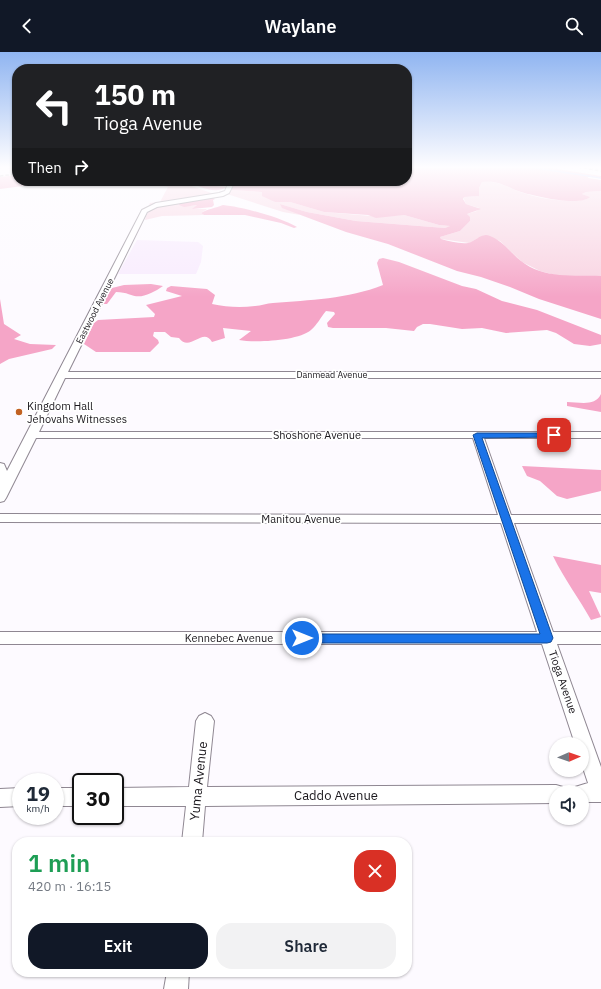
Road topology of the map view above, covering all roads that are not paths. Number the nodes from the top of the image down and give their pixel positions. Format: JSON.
{"nodes":[{"id":1,"x":146,"y":210,"type":"edge"},
{"id":2,"x":62,"y":375,"type":"junction"},
{"id":3,"x":601,"y":375,"type":"edge"},
{"id":4,"x":32,"y":435,"type":"junction"},
{"id":5,"x":477,"y":435,"type":"junction"},
{"id":6,"x":601,"y":435,"type":"edge"},
{"id":7,"x":0,"y":467,"type":"edge"},
{"id":8,"x":2,"y":491,"type":"edge"},
{"id":9,"x":0,"y":518,"type":"edge"},
{"id":10,"x":506,"y":518,"type":"junction"},
{"id":11,"x":601,"y":519,"type":"edge"},
{"id":12,"x":0,"y":638,"type":"edge"},
{"id":13,"x":547,"y":638,"type":"junction"},
{"id":14,"x":601,"y":638,"type":"edge"},
{"id":15,"x":205,"y":721,"type":"dead end"},
{"id":16,"x":601,"y":792,"type":"edge"},
{"id":17,"x":589,"y":793,"type":"edge"},
{"id":18,"x":549,"y":794,"type":"edge"},
{"id":19,"x":197,"y":796,"type":"junction"},
{"id":20,"x":12,"y":797,"type":"edge"},
{"id":21,"x":124,"y":797,"type":"edge"},
{"id":22,"x":0,"y":798,"type":"edge"},
{"id":23,"x":193,"y":837,"type":"edge"},
{"id":24,"x":177,"y":977,"type":"edge"},
{"id":25,"x":176,"y":989,"type":"edge"}],
"edges":[{"from":1,"to":2,"type":"street","name":"Eastwood Avenue"},
{"from":2,"to":3,"type":"street","name":"Danmead Avenue"},
{"from":2,"to":4,"type":"street","name":"Eastwood Avenue"},
{"from":4,"to":5,"type":"street","name":"Shoshone Avenue"},
{"from":4,"to":8,"type":"street","name":"Eastwood Avenue"},
{"from":5,"to":6,"type":"street","name":"Shoshone Avenue"},
{"from":5,"to":10,"type":"street","name":"Tioga Avenue"},
{"from":7,"to":8,"type":"street"},
{"from":9,"to":10,"type":"street","name":"Manitou Avenue"},
{"from":10,"to":11,"type":"street","name":"Manitou Avenue"},
{"from":10,"to":13,"type":"street","name":"Tioga Avenue"},
{"from":12,"to":13,"type":"street","name":"Kennebec Avenue"},
{"from":13,"to":14,"type":"street","name":"Kennebec Avenue"},
{"from":13,"to":16,"type":"street","name":"Tioga Avenue"},
{"from":15,"to":19,"type":"street","name":"Yuma Avenue"},
{"from":16,"to":17,"type":"street"},
{"from":18,"to":19,"type":"street","name":"Caddo Avenue"},
{"from":19,"to":21,"type":"street","name":"Caddo Avenue"},
{"from":19,"to":23,"type":"street","name":"Yuma Avenue"},
{"from":20,"to":22,"type":"street"},
{"from":24,"to":25,"type":"street"}]}
